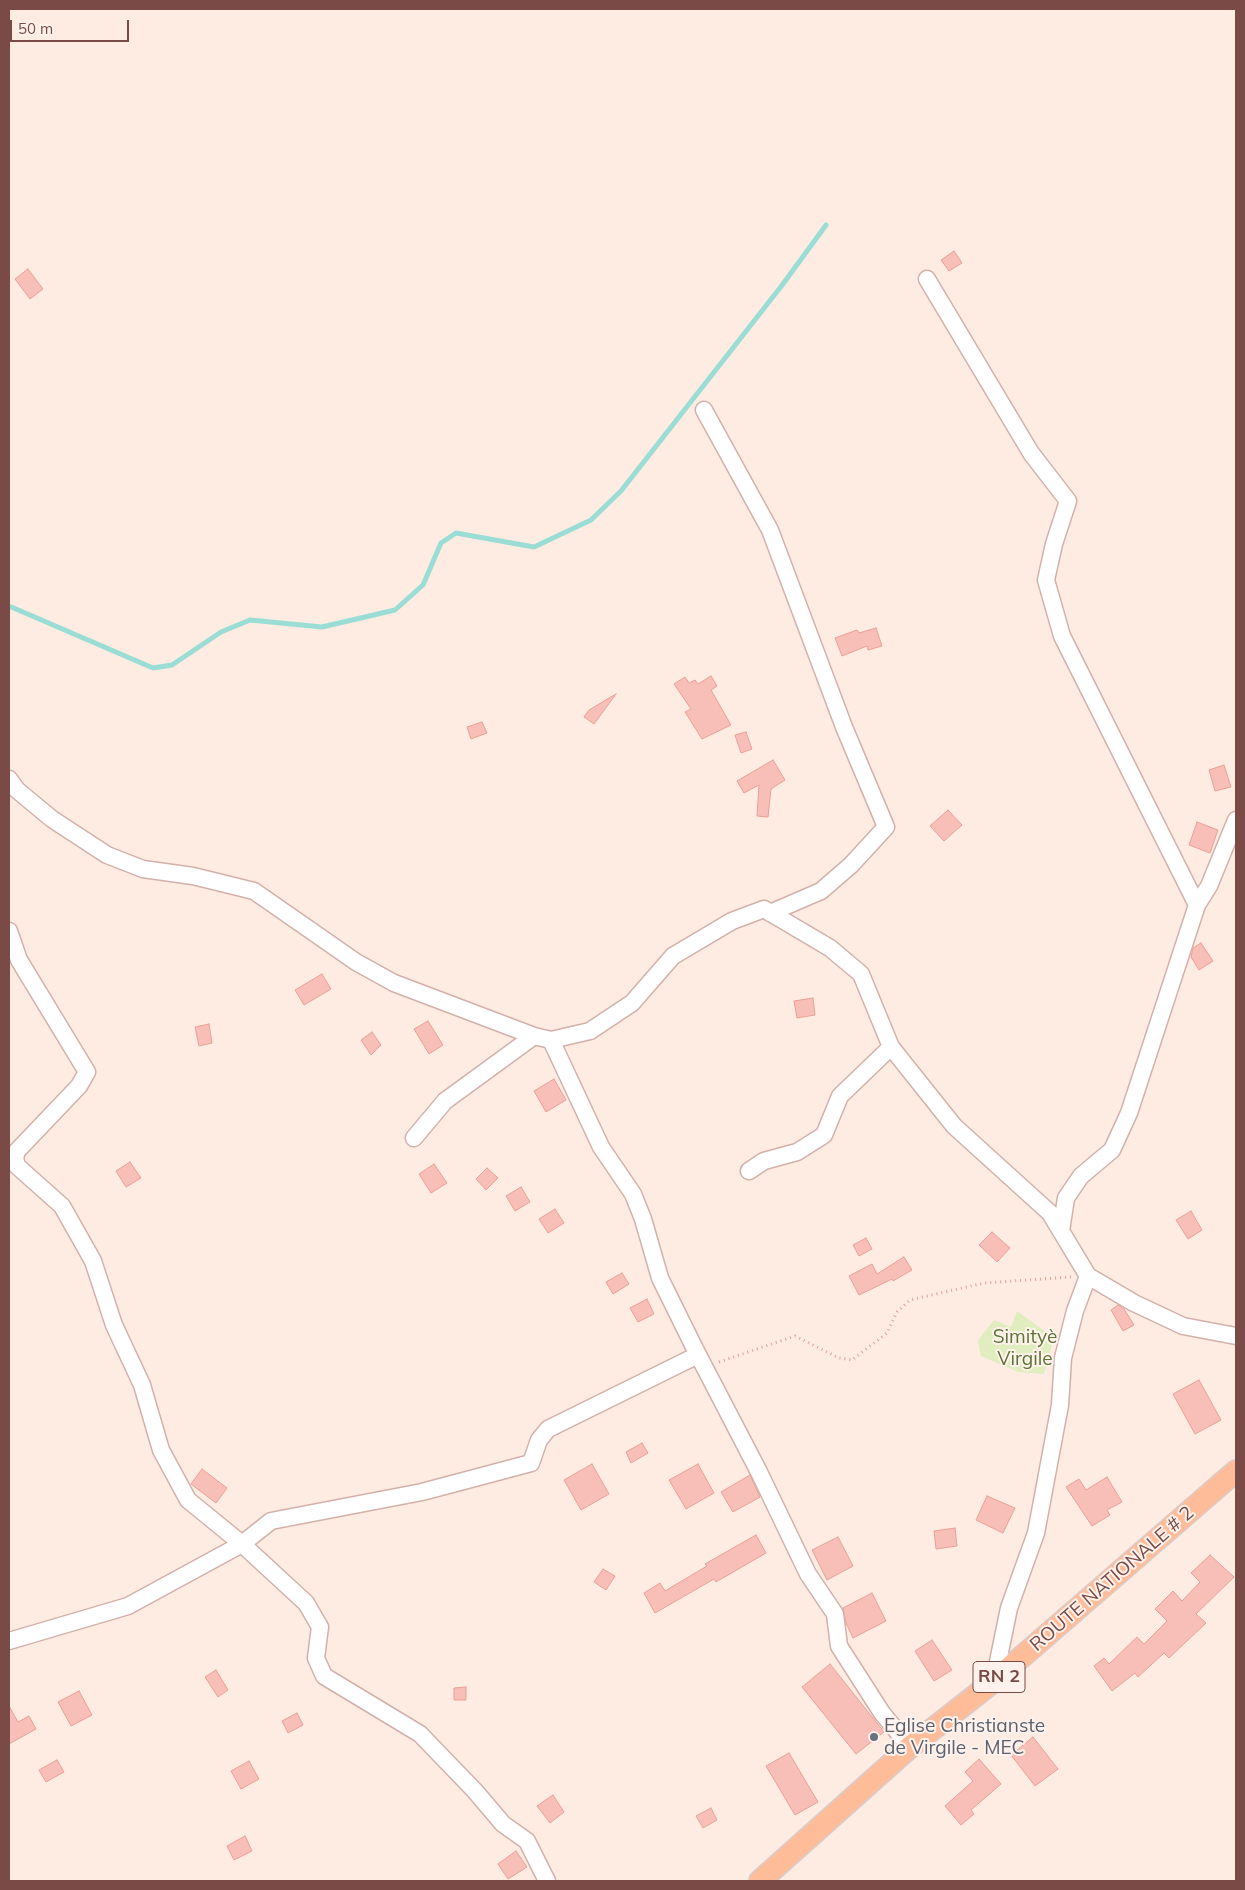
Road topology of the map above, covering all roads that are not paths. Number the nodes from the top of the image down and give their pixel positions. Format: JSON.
{"nodes":[{"id":1,"x":927,"y":279,"type":"dead end"},
{"id":2,"x":704,"y":410,"type":"dead end"},
{"id":3,"x":9,"y":779,"type":"edge"},
{"id":4,"x":1236,"y":820,"type":"edge"},
{"id":5,"x":1198,"y":905,"type":"junction"},
{"id":6,"x":770,"y":913,"type":"junction"},
{"id":7,"x":9,"y":930,"type":"edge"},
{"id":8,"x":534,"y":1036,"type":"junction"},
{"id":9,"x":551,"y":1040,"type":"junction"},
{"id":10,"x":891,"y":1046,"type":"junction"},
{"id":11,"x":414,"y":1138,"type":"dead end"},
{"id":12,"x":749,"y":1171,"type":"dead end"},
{"id":13,"x":1061,"y":1231,"type":"junction"},
{"id":14,"x":1088,"y":1276,"type":"junction"},
{"id":15,"x":1236,"y":1336,"type":"edge"},
{"id":16,"x":696,"y":1352,"type":"junction"},
{"id":17,"x":1236,"y":1471,"type":"edge"},
{"id":18,"x":242,"y":1544,"type":"junction"},
{"id":19,"x":9,"y":1640,"type":"edge"},
{"id":20,"x":994,"y":1681,"type":"junction"},
{"id":21,"x":910,"y":1747,"type":"junction"},
{"id":22,"x":547,"y":1881,"type":"edge"},
{"id":23,"x":760,"y":1881,"type":"edge"}],
"edges":[{"from":1,"to":5,"type":"street"},
{"from":2,"to":6,"type":"street"},
{"from":3,"to":8,"type":"street"},
{"from":4,"to":5,"type":"street"},
{"from":5,"to":13,"type":"street"},
{"from":6,"to":9,"type":"street"},
{"from":6,"to":10,"type":"street"},
{"from":7,"to":18,"type":"street"},
{"from":8,"to":9,"type":"street"},
{"from":8,"to":11,"type":"street"},
{"from":9,"to":16,"type":"street"},
{"from":10,"to":12,"type":"street"},
{"from":10,"to":13,"type":"street"},
{"from":13,"to":14,"type":"street"},
{"from":14,"to":15,"type":"street"},
{"from":14,"to":20,"type":"street"},
{"from":16,"to":18,"type":"street"},
{"from":16,"to":21,"type":"street"},
{"from":17,"to":20,"type":"main road","name":"ROUTE NATIONALE # 2","number":"RN 2"},
{"from":18,"to":19,"type":"street"},
{"from":18,"to":22,"type":"street"},
{"from":20,"to":21,"type":"main road","name":"ROUTE NATIONALE # 2","number":"RN 2"},
{"from":21,"to":23,"type":"main road","name":"ROUTE NATIONALE # 2","number":"RN 2"}]}
